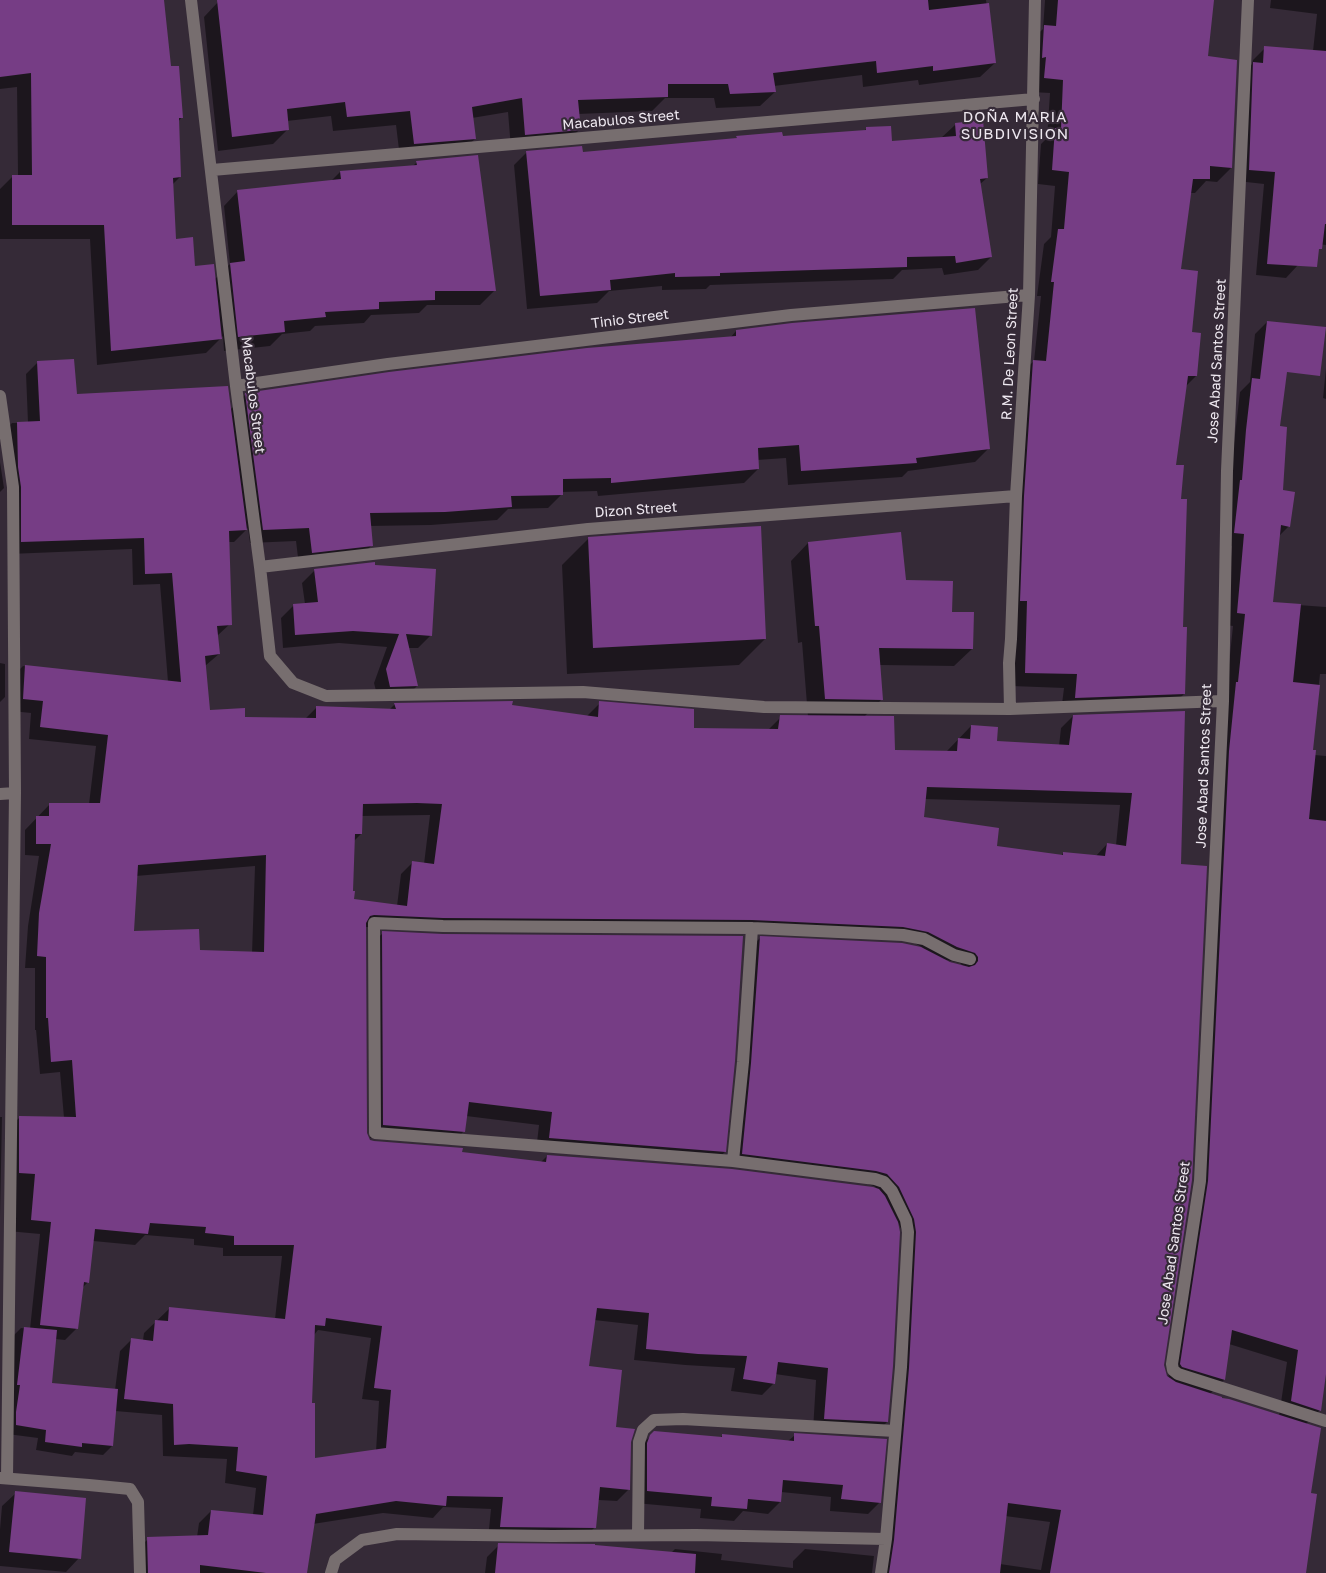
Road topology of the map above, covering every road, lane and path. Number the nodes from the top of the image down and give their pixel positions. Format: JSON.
{"nodes":[{"id":1,"x":192,"y":0,"type":"edge"},
{"id":2,"x":1035,"y":0,"type":"edge"},
{"id":3,"x":1248,"y":0,"type":"edge"},
{"id":4,"x":1034,"y":99,"type":"junction"},
{"id":5,"x":212,"y":170,"type":"junction"},
{"id":6,"x":1029,"y":295,"type":"junction"},
{"id":7,"x":236,"y":386,"type":"junction"},
{"id":8,"x":0,"y":396,"type":"edge"},
{"id":9,"x":1016,"y":496,"type":"junction"},
{"id":10,"x":260,"y":567,"type":"junction"},
{"id":11,"x":1223,"y":701,"type":"junction"},
{"id":12,"x":1010,"y":709,"type":"junction"},
{"id":13,"x":15,"y":793,"type":"junction"},
{"id":14,"x":0,"y":794,"type":"edge"},
{"id":15,"x":752,"y":928,"type":"junction"},
{"id":16,"x":970,"y":959,"type":"dead end"},
{"id":17,"x":734,"y":1161,"type":"junction"},
{"id":18,"x":1326,"y":1421,"type":"edge"},
{"id":19,"x":895,"y":1431,"type":"junction"},
{"id":20,"x":3,"y":1478,"type":"edge"},
{"id":21,"x":638,"y":1535,"type":"junction"},
{"id":22,"x":886,"y":1539,"type":"junction"},
{"id":23,"x":140,"y":1573,"type":"edge"},
{"id":24,"x":330,"y":1573,"type":"edge"},
{"id":25,"x":881,"y":1573,"type":"edge"}],
"edges":[{"from":1,"to":5,"type":"street","name":"Macabulos Street"},
{"from":2,"to":4,"type":"street","name":"R.M. De Leon Street"},
{"from":3,"to":11,"type":"street","name":"Jose Abad Santos Street"},
{"from":4,"to":5,"type":"street","name":"Macabulos Street"},
{"from":4,"to":6,"type":"street","name":"R.M. De Leon Street"},
{"from":5,"to":7,"type":"street","name":"Macabulos Street"},
{"from":6,"to":7,"type":"street","name":"Tinio Street"},
{"from":6,"to":9,"type":"street","name":"R.M. De Leon Street"},
{"from":7,"to":10,"type":"street","name":"Macabulos Street"},
{"from":8,"to":13,"type":"street"},
{"from":9,"to":10,"type":"street","name":"Dizon Street"},
{"from":9,"to":12,"type":"street","name":"R.M. De Leon Street"},
{"from":10,"to":12,"type":"street","name":"Macabulos Street"},
{"from":11,"to":12,"type":"street","name":"Macabulos Street"},
{"from":11,"to":18,"type":"street","name":"Jose Abad Santos Street"},
{"from":13,"to":14,"type":"street"},
{"from":13,"to":20,"type":"street"},
{"from":15,"to":16,"type":"street"},
{"from":15,"to":17,"type":"street"},
{"from":15,"to":17,"type":"street"},
{"from":17,"to":19,"type":"street"},
{"from":19,"to":21,"type":"street"},
{"from":19,"to":22,"type":"street"},
{"from":20,"to":23,"type":"street"},
{"from":21,"to":22,"type":"street"},
{"from":21,"to":24,"type":"street"},
{"from":22,"to":25,"type":"street"}]}
